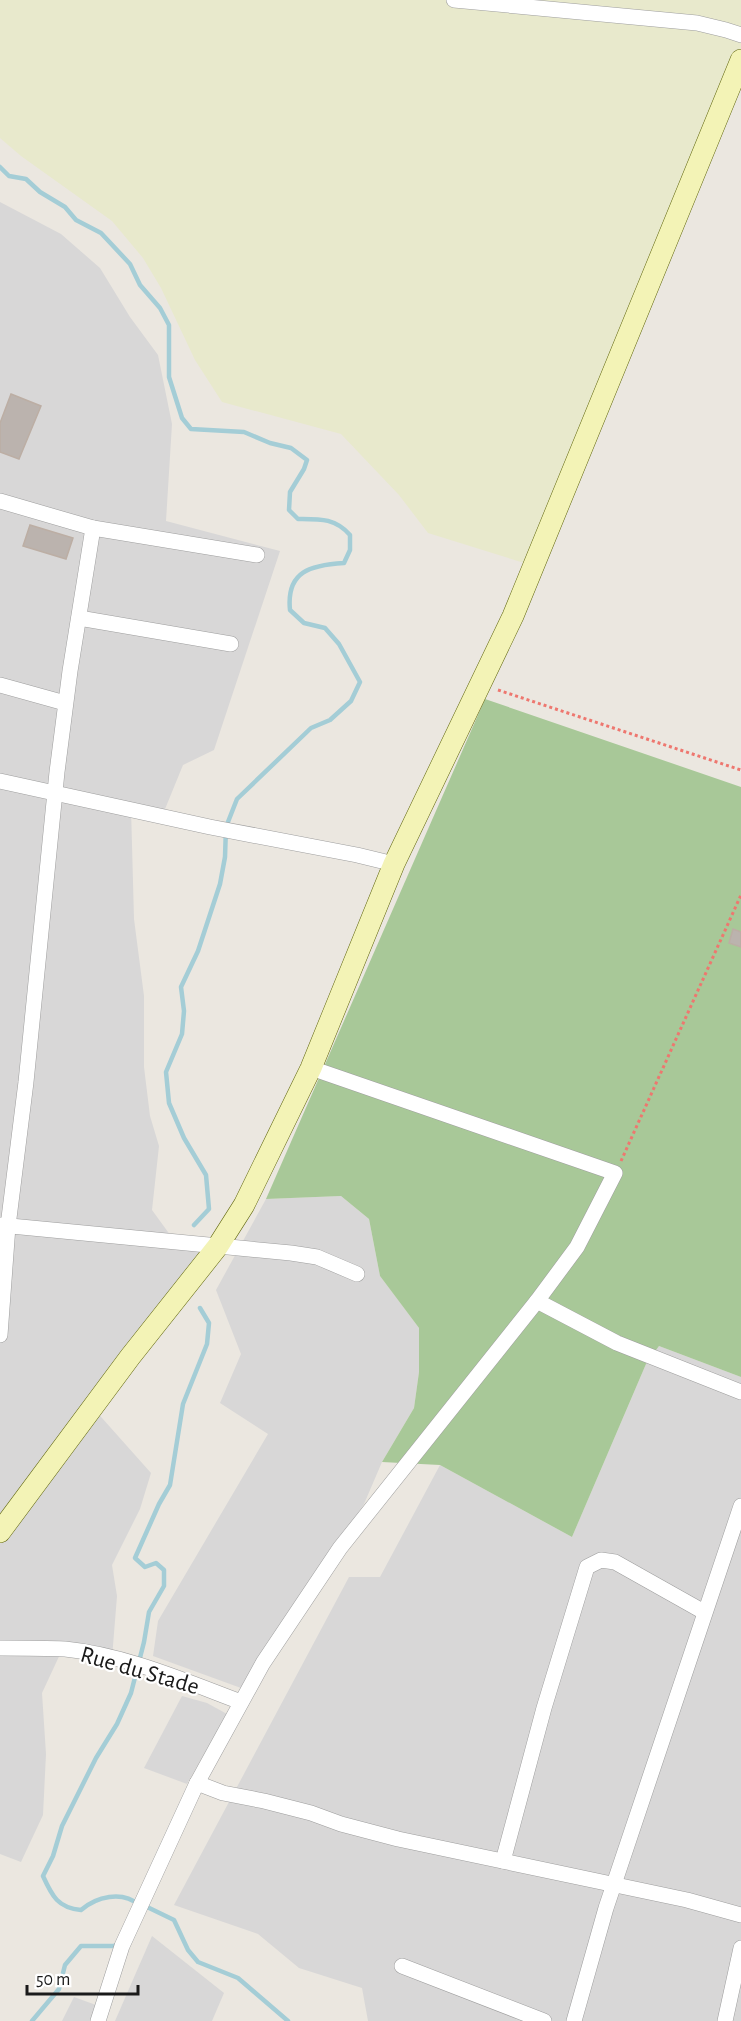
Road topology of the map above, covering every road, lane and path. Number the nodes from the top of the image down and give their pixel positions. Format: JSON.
{"nodes":[{"id":1,"x":454,"y":0,"type":"edge"},
{"id":2,"x":741,"y":35,"type":"edge"},
{"id":3,"x":741,"y":60,"type":"edge"},
{"id":4,"x":0,"y":501,"type":"edge"},
{"id":5,"x":93,"y":528,"type":"junction"},
{"id":6,"x":257,"y":555,"type":"dead end"},
{"id":7,"x":79,"y":618,"type":"junction"},
{"id":8,"x":231,"y":644,"type":"dead end"},
{"id":9,"x":482,"y":684,"type":"junction"},
{"id":10,"x":0,"y":685,"type":"edge"},
{"id":11,"x":66,"y":703,"type":"junction"},
{"id":12,"x":741,"y":770,"type":"edge"},
{"id":13,"x":0,"y":781,"type":"edge"},
{"id":14,"x":55,"y":792,"type":"junction"},
{"id":15,"x":394,"y":864,"type":"junction"},
{"id":16,"x":741,"y":895,"type":"edge"},
{"id":17,"x":311,"y":1068,"type":"junction"},
{"id":18,"x":615,"y":1173,"type":"junction"},
{"id":19,"x":4,"y":1226,"type":"edge"},
{"id":20,"x":218,"y":1246,"type":"junction"},
{"id":21,"x":357,"y":1274,"type":"dead end"},
{"id":22,"x":537,"y":1301,"type":"junction"},
{"id":23,"x":0,"y":1335,"type":"edge"},
{"id":24,"x":741,"y":1392,"type":"edge"},
{"id":25,"x":741,"y":1506,"type":"edge"},
{"id":26,"x":0,"y":1532,"type":"edge"},
{"id":27,"x":704,"y":1612,"type":"junction"},
{"id":28,"x":0,"y":1648,"type":"edge"},
{"id":29,"x":241,"y":1702,"type":"junction"},
{"id":30,"x":197,"y":1783,"type":"junction"},
{"id":31,"x":503,"y":1861,"type":"junction"},
{"id":32,"x":615,"y":1884,"type":"junction"},
{"id":33,"x":741,"y":1915,"type":"edge"},
{"id":34,"x":741,"y":1948,"type":"edge"},
{"id":35,"x":402,"y":1966,"type":"dead end"},
{"id":36,"x":98,"y":2021,"type":"edge"},
{"id":37,"x":544,"y":2021,"type":"edge"},
{"id":38,"x":574,"y":2021,"type":"edge"},
{"id":39,"x":725,"y":2021,"type":"edge"}],
"edges":[{"from":1,"to":2,"type":"street"},
{"from":3,"to":9,"type":"street"},
{"from":4,"to":5,"type":"street"},
{"from":5,"to":6,"type":"street"},
{"from":5,"to":7,"type":"street"},
{"from":7,"to":8,"type":"street"},
{"from":7,"to":11,"type":"street"},
{"from":9,"to":12,"type":"path"},
{"from":9,"to":15,"type":"street"},
{"from":10,"to":11,"type":"street"},
{"from":11,"to":14,"type":"street"},
{"from":13,"to":14,"type":"street"},
{"from":14,"to":15,"type":"street"},
{"from":14,"to":19,"type":"street"},
{"from":15,"to":17,"type":"street"},
{"from":16,"to":18,"type":"path"},
{"from":17,"to":18,"type":"street"},
{"from":17,"to":20,"type":"street"},
{"from":18,"to":22,"type":"street"},
{"from":19,"to":20,"type":"street"},
{"from":19,"to":23,"type":"street"},
{"from":20,"to":21,"type":"street"},
{"from":20,"to":26,"type":"street"},
{"from":22,"to":24,"type":"street"},
{"from":22,"to":29,"type":"street"},
{"from":25,"to":27,"type":"street"},
{"from":27,"to":31,"type":"street"},
{"from":27,"to":32,"type":"street"},
{"from":28,"to":29,"type":"street","name":"Rue du Stade"},
{"from":29,"to":30,"type":"street"},
{"from":30,"to":31,"type":"street"},
{"from":30,"to":36,"type":"street"},
{"from":31,"to":32,"type":"street"},
{"from":32,"to":33,"type":"street"},
{"from":32,"to":38,"type":"street"},
{"from":34,"to":39,"type":"street"},
{"from":35,"to":37,"type":"street"}]}
